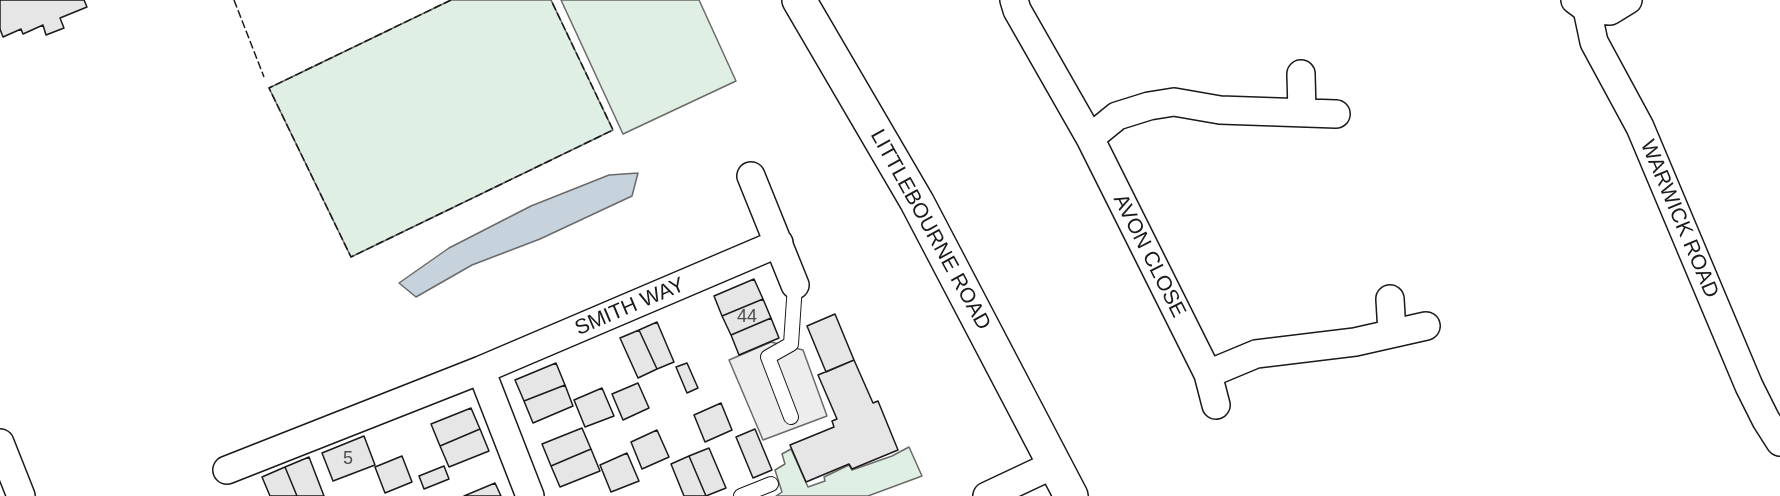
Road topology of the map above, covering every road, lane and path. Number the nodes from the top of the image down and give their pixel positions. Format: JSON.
{"nodes":[{"id":1,"x":799,"y":0,"type":"edge"},
{"id":2,"x":1014,"y":0,"type":"edge"},
{"id":3,"x":1628,"y":0,"type":"edge"},
{"id":4,"x":1581,"y":5,"type":"edge"},
{"id":5,"x":1301,"y":74,"type":"dead end"},
{"id":6,"x":1302,"y":112,"type":"junction"},
{"id":7,"x":1336,"y":114,"type":"dead end"},
{"id":8,"x":1090,"y":138,"type":"junction"},
{"id":9,"x":751,"y":176,"type":"dead end"},
{"id":10,"x":778,"y":243,"type":"junction"},
{"id":11,"x":795,"y":285,"type":"joint"},
{"id":12,"x":1390,"y":299,"type":"dead end"},
{"id":13,"x":1426,"y":326,"type":"dead end"},
{"id":14,"x":1392,"y":333,"type":"junction"},
{"id":15,"x":481,"y":370,"type":"junction"},
{"id":16,"x":1208,"y":374,"type":"junction"},
{"id":17,"x":1216,"y":405,"type":"dead end"},
{"id":18,"x":791,"y":417,"type":"dead end"},
{"id":19,"x":1780,"y":442,"type":"edge"},
{"id":20,"x":0,"y":443,"type":"edge"},
{"id":21,"x":1054,"y":464,"type":"junction"},
{"id":22,"x":227,"y":470,"type":"dead end"},
{"id":23,"x":771,"y":484,"type":"dead end"},
{"id":24,"x":21,"y":496,"type":"edge"},
{"id":25,"x":531,"y":496,"type":"edge"},
{"id":26,"x":741,"y":496,"type":"edge"},
{"id":27,"x":987,"y":496,"type":"edge"},
{"id":28,"x":1071,"y":496,"type":"edge"}],
"edges":[{"from":1,"to":21,"type":"main road","name":"LITTLEBOURNE ROAD"},
{"from":2,"to":8,"type":"street","name":"AVON CLOSE"},
{"from":3,"to":4,"type":"street"},
{"from":4,"to":19,"type":"street","name":"WARWICK ROAD"},
{"from":5,"to":6,"type":"street"},
{"from":6,"to":7,"type":"street"},
{"from":6,"to":8,"type":"street"},
{"from":8,"to":16,"type":"street","name":"AVON CLOSE"},
{"from":9,"to":10,"type":"street"},
{"from":10,"to":11,"type":"street"},
{"from":10,"to":15,"type":"street","name":"SMITH WAY"},
{"from":11,"to":18,"type":"lane"},
{"from":12,"to":14,"type":"street"},
{"from":13,"to":14,"type":"street"},
{"from":14,"to":16,"type":"street"},
{"from":15,"to":22,"type":"street","name":"SMITH WAY"},
{"from":15,"to":25,"type":"street"},
{"from":16,"to":17,"type":"street","name":"AVON CLOSE"},
{"from":20,"to":24,"type":"street"},
{"from":21,"to":27,"type":"street"},
{"from":21,"to":28,"type":"main road","name":"LITTLEBOURNE ROAD"},
{"from":23,"to":26,"type":"lane"}]}
